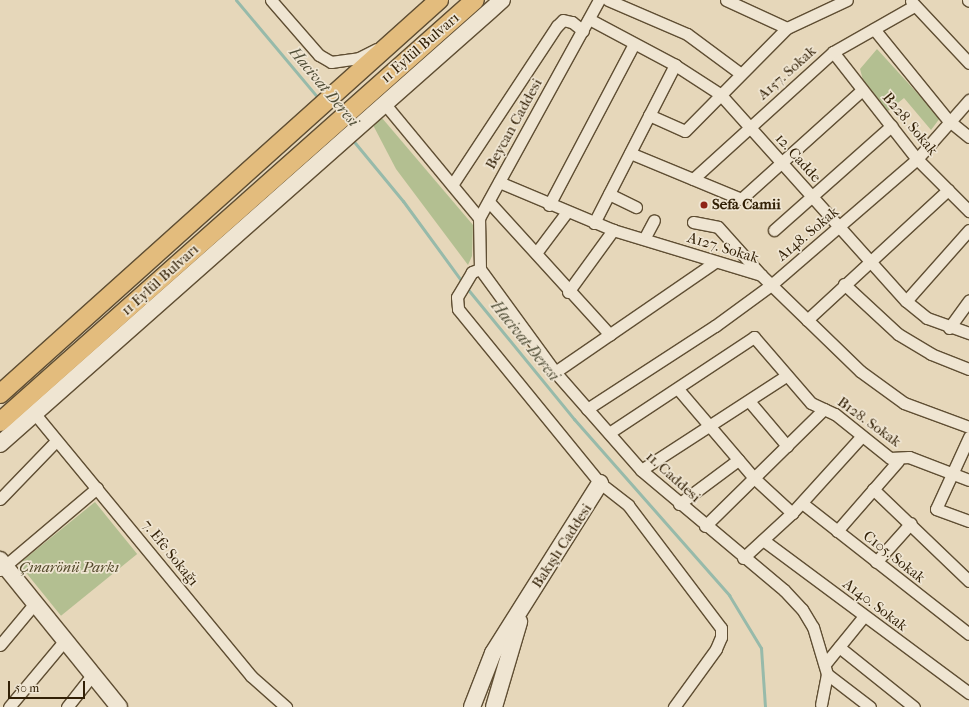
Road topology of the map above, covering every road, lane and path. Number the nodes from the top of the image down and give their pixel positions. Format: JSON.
{"nodes":[{"id":1,"x":270,"y":0,"type":"edge"},
{"id":2,"x":439,"y":0,"type":"edge"},
{"id":3,"x":475,"y":0,"type":"edge"},
{"id":4,"x":502,"y":0,"type":"edge"},
{"id":5,"x":599,"y":0,"type":"edge"},
{"id":6,"x":608,"y":0,"type":"edge"},
{"id":7,"x":726,"y":0,"type":"edge"},
{"id":8,"x":847,"y":0,"type":"edge"},
{"id":9,"x":913,"y":3,"type":"edge"},
{"id":10,"x":749,"y":4,"type":"edge"},
{"id":11,"x":589,"y":19,"type":"junction"},
{"id":12,"x":787,"y":28,"type":"junction"},
{"id":13,"x":874,"y":29,"type":"junction"},
{"id":14,"x":583,"y":31,"type":"junction"},
{"id":15,"x":392,"y":41,"type":"junction"},
{"id":16,"x":634,"y":44,"type":"junction"},
{"id":17,"x":832,"y":52,"type":"junction"},
{"id":18,"x":969,"y":63,"type":"edge"},
{"id":19,"x":675,"y":65,"type":"junction"},
{"id":20,"x":741,"y":74,"type":"junction"},
{"id":21,"x":862,"y":90,"type":"junction"},
{"id":22,"x":720,"y":94,"type":"junction"},
{"id":23,"x":969,"y":100,"type":"edge"},
{"id":24,"x":375,"y":103,"type":"junction"},
{"id":25,"x":649,"y":115,"type":"junction"},
{"id":26,"x":948,"y":120,"type":"junction"},
{"id":27,"x":891,"y":126,"type":"junction"},
{"id":28,"x":750,"y":127,"type":"junction"},
{"id":29,"x":969,"y":137,"type":"edge"},
{"id":30,"x":630,"y":153,"type":"junction"},
{"id":31,"x":917,"y":159,"type":"junction"},
{"id":32,"x":782,"y":162,"type":"junction"},
{"id":33,"x":693,"y":179,"type":"junction"},
{"id":34,"x":500,"y":182,"type":"junction"},
{"id":35,"x":452,"y":186,"type":"junction"},
{"id":36,"x":948,"y":190,"type":"junction"},
{"id":37,"x":609,"y":194,"type":"junction"},
{"id":38,"x":812,"y":196,"type":"junction"},
{"id":39,"x":490,"y":203,"type":"junction"},
{"id":40,"x":549,"y":205,"type":"junction"},
{"id":41,"x":636,"y":207,"type":"dead end"},
{"id":42,"x":969,"y":211,"type":"edge"},
{"id":43,"x":566,"y":212,"type":"junction"},
{"id":44,"x":479,"y":218,"type":"junction"},
{"id":45,"x":654,"y":220,"type":"dead end"},
{"id":46,"x":693,"y":222,"type":"dead end"},
{"id":47,"x":594,"y":223,"type":"junction"},
{"id":48,"x":839,"y":228,"type":"junction"},
{"id":49,"x":613,"y":230,"type":"junction"},
{"id":50,"x":774,"y":230,"type":"dead end"},
{"id":51,"x":969,"y":230,"type":"edge"},
{"id":52,"x":644,"y":239,"type":"junction"},
{"id":53,"x":536,"y":253,"type":"junction"},
{"id":54,"x":868,"y":260,"type":"junction"},
{"id":55,"x":715,"y":262,"type":"junction"},
{"id":56,"x":476,"y":271,"type":"junction"},
{"id":57,"x":761,"y":275,"type":"junction"},
{"id":58,"x":844,"y":284,"type":"junction"},
{"id":59,"x":771,"y":285,"type":"junction"},
{"id":60,"x":568,"y":292,"type":"junction"},
{"id":61,"x":969,"y":300,"type":"edge"},
{"id":62,"x":906,"y":301,"type":"junction"},
{"id":63,"x":807,"y":320,"type":"junction"},
{"id":64,"x":949,"y":328,"type":"junction"},
{"id":65,"x":969,"y":333,"type":"edge"},
{"id":66,"x":610,"y":335,"type":"junction"},
{"id":67,"x":969,"y":369,"type":"edge"},
{"id":68,"x":555,"y":372,"type":"junction"},
{"id":69,"x":786,"y":376,"type":"junction"},
{"id":70,"x":678,"y":389,"type":"junction"},
{"id":71,"x":0,"y":394,"type":"edge"},
{"id":72,"x":749,"y":401,"type":"junction"},
{"id":73,"x":824,"y":408,"type":"junction"},
{"id":74,"x":587,"y":409,"type":"junction"},
{"id":75,"x":35,"y":414,"type":"junction"},
{"id":76,"x":0,"y":422,"type":"edge"},
{"id":77,"x":708,"y":426,"type":"junction"},
{"id":78,"x":969,"y":427,"type":"edge"},
{"id":79,"x":609,"y":434,"type":"junction"},
{"id":80,"x":861,"y":437,"type":"junction"},
{"id":81,"x":969,"y":437,"type":"edge"},
{"id":82,"x":56,"y":442,"type":"junction"},
{"id":83,"x":0,"y":444,"type":"edge"},
{"id":84,"x":787,"y":446,"type":"junction"},
{"id":85,"x":738,"y":460,"type":"junction"},
{"id":86,"x":898,"y":460,"type":"junction"},
{"id":87,"x":641,"y":470,"type":"junction"},
{"id":88,"x":953,"y":474,"type":"junction"},
{"id":89,"x":754,"y":478,"type":"junction"},
{"id":90,"x":969,"y":480,"type":"edge"},
{"id":91,"x":600,"y":484,"type":"junction"},
{"id":92,"x":97,"y":488,"type":"junction"},
{"id":93,"x":873,"y":489,"type":"junction"},
{"id":94,"x":0,"y":499,"type":"edge"},
{"id":95,"x":802,"y":503,"type":"junction"},
{"id":96,"x":679,"y":504,"type":"junction"},
{"id":97,"x":792,"y":513,"type":"junction"},
{"id":98,"x":969,"y":521,"type":"edge"},
{"id":99,"x":911,"y":523,"type":"junction"},
{"id":100,"x":705,"y":526,"type":"junction"},
{"id":101,"x":837,"y":531,"type":"junction"},
{"id":102,"x":763,"y":540,"type":"junction"},
{"id":103,"x":743,"y":558,"type":"junction"},
{"id":104,"x":876,"y":562,"type":"junction"},
{"id":105,"x":1,"y":565,"type":"edge"},
{"id":106,"x":969,"y":581,"type":"edge"},
{"id":107,"x":35,"y":602,"type":"junction"},
{"id":108,"x":523,"y":608,"type":"junction"},
{"id":109,"x":864,"y":616,"type":"junction"},
{"id":110,"x":969,"y":634,"type":"edge"},
{"id":111,"x":65,"y":640,"type":"junction"},
{"id":112,"x":0,"y":645,"type":"edge"},
{"id":113,"x":839,"y":647,"type":"junction"},
{"id":114,"x":826,"y":669,"type":"junction"},
{"id":115,"x":93,"y":674,"type":"junction"},
{"id":116,"x":969,"y":693,"type":"edge"},
{"id":117,"x":821,"y":704,"type":"dead end"},
{"id":118,"x":9,"y":707,"type":"edge"},
{"id":119,"x":67,"y":707,"type":"edge"},
{"id":120,"x":119,"y":707,"type":"edge"},
{"id":121,"x":286,"y":707,"type":"edge"},
{"id":122,"x":472,"y":707,"type":"edge"},
{"id":123,"x":494,"y":707,"type":"edge"},
{"id":124,"x":674,"y":707,"type":"edge"},
{"id":125,"x":870,"y":707,"type":"edge"},
{"id":126,"x":914,"y":707,"type":"edge"}],
"edges":[{"from":1,"to":15,"type":"street"},
{"from":2,"to":15,"type":"main road","name":"11 Eylül Bulvarı"},
{"from":3,"to":24,"type":"main road","name":"11 Eylül Bulvarı"},
{"from":4,"to":24,"type":"main road"},
{"from":5,"to":11,"type":"street","name":"Beycan Caddesi"},
{"from":6,"to":20,"type":"street"},
{"from":7,"to":10,"type":"street"},
{"from":8,"to":12,"type":"street"},
{"from":9,"to":13,"type":"street","name":"A157. Sokak"},
{"from":9,"to":18,"type":"street"},
{"from":10,"to":12,"type":"street"},
{"from":11,"to":14,"type":"street","name":"Beycan Caddesi"},
{"from":11,"to":16,"type":"street","name":"12. Cadde"},
{"from":12,"to":20,"type":"street"},
{"from":13,"to":17,"type":"street","name":"A157. Sokak"},
{"from":13,"to":26,"type":"street"},
{"from":14,"to":34,"type":"street","name":"Beycan Caddesi"},
{"from":14,"to":35,"type":"street"},
{"from":15,"to":71,"type":"main road","name":"11 Eylül Bulvarı"},
{"from":16,"to":19,"type":"street","name":"12. Cadde"},
{"from":16,"to":40,"type":"street"},
{"from":17,"to":21,"type":"street","name":"B228. Sokak"},
{"from":17,"to":28,"type":"street","name":"A157. Sokak"},
{"from":19,"to":22,"type":"street","name":"12. Cadde"},
{"from":19,"to":25,"type":"street"},
{"from":20,"to":22,"type":"street"},
{"from":21,"to":27,"type":"street","name":"B228. Sokak"},
{"from":21,"to":32,"type":"street"},
{"from":22,"to":25,"type":"street"},
{"from":22,"to":28,"type":"street","name":"12. Cadde"},
{"from":23,"to":26,"type":"street","name":"A148. Sokak"},
{"from":24,"to":35,"type":"street"},
{"from":24,"to":75,"type":"main road"},
{"from":24,"to":76,"type":"main road","name":"11 Eylül Bulvarı"},
{"from":25,"to":30,"type":"street"},
{"from":26,"to":29,"type":"street"},
{"from":26,"to":31,"type":"street","name":"A148. Sokak"},
{"from":27,"to":31,"type":"street","name":"B228. Sokak"},
{"from":27,"to":38,"type":"street"},
{"from":28,"to":32,"type":"street","name":"12. Cadde"},
{"from":28,"to":33,"type":"street","name":"A157. Sokak"},
{"from":30,"to":33,"type":"street"},
{"from":30,"to":37,"type":"street"},
{"from":31,"to":36,"type":"street","name":"B228. Sokak"},
{"from":31,"to":48,"type":"street","name":"A148. Sokak"},
{"from":32,"to":33,"type":"street"},
{"from":32,"to":38,"type":"street","name":"12. Cadde"},
{"from":34,"to":39,"type":"street","name":"Beycan Caddesi"},
{"from":34,"to":40,"type":"street","name":"A127. Sokak"},
{"from":35,"to":44,"type":"street"},
{"from":36,"to":42,"type":"street","name":"B228. Sokak"},
{"from":36,"to":54,"type":"street"},
{"from":37,"to":41,"type":"street"},
{"from":37,"to":47,"type":"street"},
{"from":38,"to":48,"type":"street","name":"12. Cadde"},
{"from":38,"to":50,"type":"street"},
{"from":39,"to":44,"type":"street","name":"Beycan Caddesi"},
{"from":39,"to":53,"type":"street"},
{"from":40,"to":43,"type":"street","name":"A127. Sokak"},
{"from":43,"to":47,"type":"street","name":"A127. Sokak"},
{"from":43,"to":53,"type":"street"},
{"from":44,"to":56,"type":"street"},
{"from":45,"to":52,"type":"street"},
{"from":46,"to":57,"type":"street"},
{"from":47,"to":49,"type":"street","name":"A127. Sokak"},
{"from":48,"to":54,"type":"street","name":"12. Cadde"},
{"from":48,"to":59,"type":"street","name":"A148. Sokak"},
{"from":49,"to":52,"type":"street","name":"A127. Sokak"},
{"from":49,"to":60,"type":"street"},
{"from":51,"to":62,"type":"street"},
{"from":52,"to":55,"type":"street","name":"A127. Sokak"},
{"from":53,"to":60,"type":"street"},
{"from":54,"to":58,"type":"street"},
{"from":54,"to":62,"type":"street","name":"12. Cadde"},
{"from":55,"to":57,"type":"street","name":"A127. Sokak"},
{"from":55,"to":66,"type":"street"},
{"from":56,"to":68,"type":"street","name":"11. Caddesi"},
{"from":56,"to":91,"type":"street"},
{"from":57,"to":59,"type":"street","name":"A127. Sokak"},
{"from":58,"to":63,"type":"street"},
{"from":58,"to":67,"type":"street"},
{"from":59,"to":63,"type":"street","name":"A127. Sokak"},
{"from":59,"to":74,"type":"street","name":"A148. Sokak"},
{"from":60,"to":66,"type":"street"},
{"from":61,"to":64,"type":"street"},
{"from":62,"to":64,"type":"street","name":"12. Cadde"},
{"from":63,"to":78,"type":"street","name":"A127. Sokak"},
{"from":64,"to":65,"type":"street","name":"12. Cadde"},
{"from":66,"to":68,"type":"street"},
{"from":68,"to":74,"type":"street","name":"11. Caddesi"},
{"from":69,"to":70,"type":"street","name":"B128. Sokak"},
{"from":69,"to":72,"type":"street"},
{"from":69,"to":73,"type":"street","name":"B128. Sokak"},
{"from":70,"to":77,"type":"street"},
{"from":70,"to":79,"type":"street"},
{"from":72,"to":77,"type":"street"},
{"from":72,"to":84,"type":"street"},
{"from":73,"to":80,"type":"street","name":"B128. Sokak"},
{"from":73,"to":84,"type":"street"},
{"from":74,"to":79,"type":"street","name":"11. Caddesi"},
{"from":75,"to":82,"type":"street","name":"7. Efe Sokağı"},
{"from":75,"to":83,"type":"main road"},
{"from":77,"to":85,"type":"street"},
{"from":77,"to":87,"type":"street"},
{"from":79,"to":87,"type":"street","name":"11. Caddesi"},
{"from":80,"to":86,"type":"street","name":"B128. Sokak"},
{"from":80,"to":95,"type":"street"},
{"from":81,"to":88,"type":"street"},
{"from":82,"to":92,"type":"street","name":"7. Efe Sokağı"},
{"from":82,"to":94,"type":"street"},
{"from":84,"to":89,"type":"street"},
{"from":85,"to":89,"type":"street"},
{"from":85,"to":96,"type":"street"},
{"from":86,"to":88,"type":"street","name":"B128. Sokak"},
{"from":86,"to":93,"type":"street"},
{"from":87,"to":96,"type":"street","name":"11. Caddesi"},
{"from":88,"to":90,"type":"street","name":"B128. Sokak"},
{"from":88,"to":98,"type":"street"},
{"from":89,"to":97,"type":"street"},
{"from":89,"to":100,"type":"street"},
{"from":91,"to":108,"type":"main road","name":"Bakışlı Caddesi"},
{"from":91,"to":124,"type":"street"},
{"from":92,"to":105,"type":"street"},
{"from":92,"to":121,"type":"street","name":"7. Efe Sokağı"},
{"from":93,"to":99,"type":"street"},
{"from":93,"to":101,"type":"street"},
{"from":95,"to":97,"type":"street"},
{"from":95,"to":101,"type":"street","name":"C105. Sokak"},
{"from":96,"to":100,"type":"street","name":"11. Caddesi"},
{"from":97,"to":102,"type":"street"},
{"from":99,"to":104,"type":"street"},
{"from":99,"to":106,"type":"street"},
{"from":100,"to":103,"type":"street","name":"11. Caddesi"},
{"from":101,"to":104,"type":"street","name":"C105. Sokak"},
{"from":102,"to":103,"type":"street"},
{"from":102,"to":109,"type":"street","name":"A140. Sokak"},
{"from":103,"to":114,"type":"street","name":"11. Caddesi"},
{"from":104,"to":110,"type":"street","name":"C105. Sokak"},
{"from":105,"to":107,"type":"main road"},
{"from":107,"to":111,"type":"main road"},
{"from":107,"to":112,"type":"street"},
{"from":108,"to":122,"type":"main road","name":"Bakışlı Caddesi"},
{"from":108,"to":123,"type":"main road","name":"Bakışlı Caddesi"},
{"from":109,"to":113,"type":"street"},
{"from":109,"to":116,"type":"street","name":"A140. Sokak"},
{"from":111,"to":115,"type":"main road"},
{"from":111,"to":118,"type":"street"},
{"from":113,"to":114,"type":"street"},
{"from":113,"to":126,"type":"street"},
{"from":114,"to":117,"type":"street","name":"11. Caddesi"},
{"from":114,"to":125,"type":"street"},
{"from":115,"to":119,"type":"street"},
{"from":115,"to":120,"type":"main road"}]}
